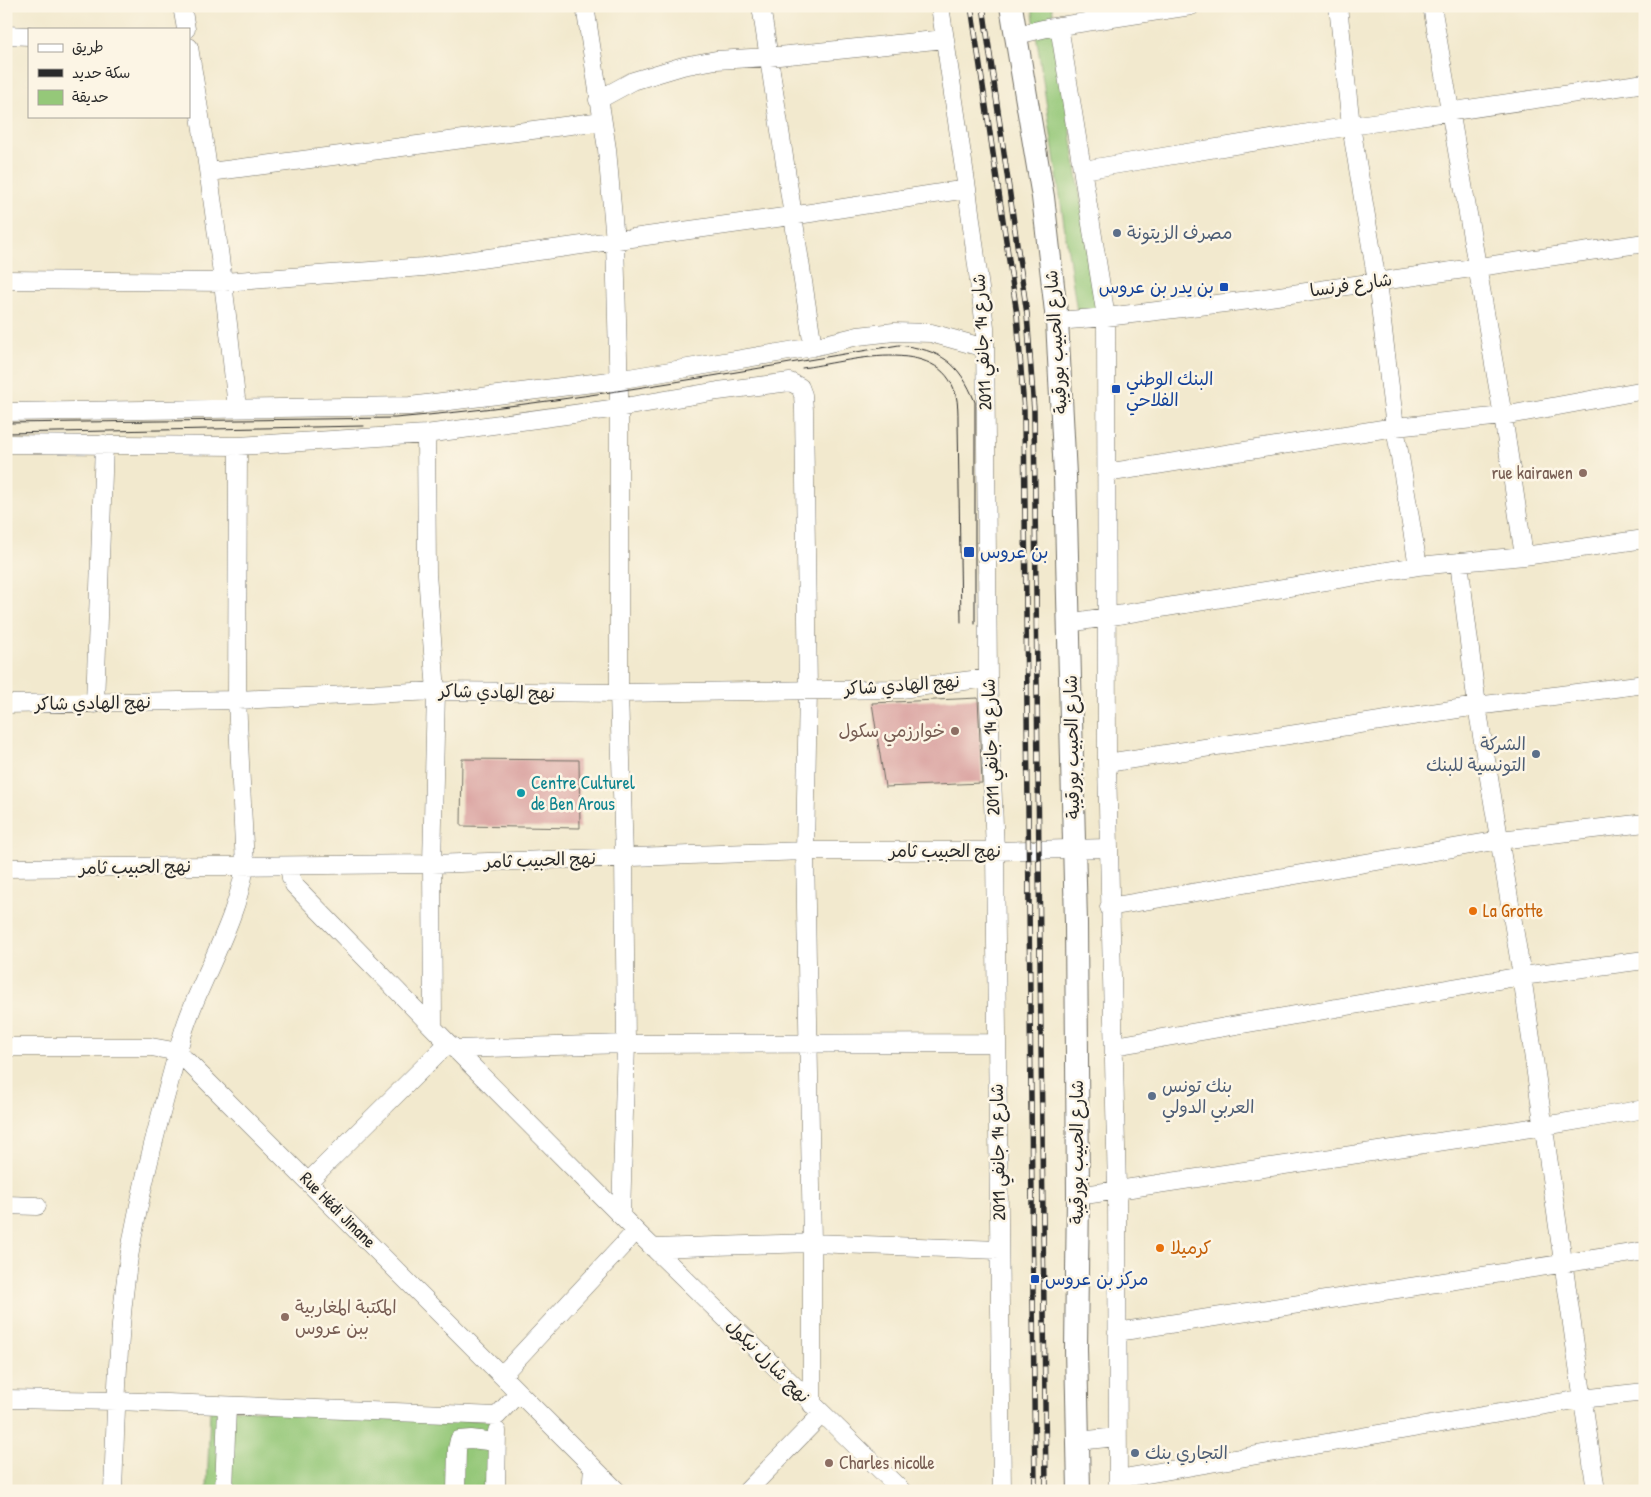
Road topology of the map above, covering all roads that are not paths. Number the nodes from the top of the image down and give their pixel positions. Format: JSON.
{"nodes":[{"id":1,"x":182,"y":6,"type":"edge"},
{"id":2,"x":584,"y":6,"type":"edge"},
{"id":3,"x":761,"y":6,"type":"edge"},
{"id":4,"x":940,"y":6,"type":"edge"},
{"id":5,"x":1012,"y":6,"type":"edge"},
{"id":6,"x":1191,"y":6,"type":"edge"},
{"id":7,"x":1338,"y":6,"type":"edge"},
{"id":8,"x":1432,"y":6,"type":"edge"},
{"id":9,"x":1059,"y":26,"type":"junction"},
{"id":10,"x":186,"y":28,"type":"edge"},
{"id":11,"x":6,"y":34,"type":"edge"},
{"id":12,"x":1017,"y":35,"type":"junction"},
{"id":13,"x":28,"y":36,"type":"edge"},
{"id":14,"x":945,"y":39,"type":"junction"},
{"id":15,"x":190,"y":53,"type":"edge"},
{"id":16,"x":769,"y":57,"type":"junction"},
{"id":17,"x":1645,"y":83,"type":"edge"},
{"id":18,"x":598,"y":100,"type":"junction"},
{"id":19,"x":1450,"y":112,"type":"junction"},
{"id":20,"x":602,"y":121,"type":"junction"},
{"id":21,"x":1350,"y":126,"type":"junction"},
{"id":22,"x":1083,"y":170,"type":"junction"},
{"id":23,"x":210,"y":172,"type":"junction"},
{"id":24,"x":968,"y":189,"type":"junction"},
{"id":25,"x":792,"y":216,"type":"junction"},
{"id":26,"x":615,"y":240,"type":"junction"},
{"id":27,"x":1645,"y":244,"type":"edge"},
{"id":28,"x":1476,"y":268,"type":"junction"},
{"id":29,"x":6,"y":280,"type":"edge"},
{"id":30,"x":224,"y":282,"type":"junction"},
{"id":31,"x":1377,"y":282,"type":"junction"},
{"id":32,"x":1106,"y":317,"type":"junction"},
{"id":33,"x":1057,"y":321,"type":"junction"},
{"id":34,"x":813,"y":347,"type":"junction"},
{"id":35,"x":985,"y":348,"type":"junction"},
{"id":36,"x":617,"y":380,"type":"junction"},
{"id":37,"x":1645,"y":390,"type":"edge"},
{"id":38,"x":237,"y":408,"type":"junction"},
{"id":39,"x":618,"y":408,"type":"junction"},
{"id":40,"x":6,"y":412,"type":"edge"},
{"id":41,"x":1503,"y":416,"type":"junction"},
{"id":42,"x":1395,"y":427,"type":"junction"},
{"id":43,"x":426,"y":434,"type":"junction"},
{"id":44,"x":6,"y":444,"type":"edge"},
{"id":45,"x":104,"y":444,"type":"junction"},
{"id":46,"x":238,"y":446,"type":"junction"},
{"id":47,"x":1106,"y":473,"type":"junction"},
{"id":48,"x":1645,"y":539,"type":"edge"},
{"id":49,"x":1524,"y":556,"type":"junction"},
{"id":50,"x":1459,"y":562,"type":"junction"},
{"id":51,"x":1418,"y":566,"type":"junction"},
{"id":52,"x":1108,"y":616,"type":"junction"},
{"id":53,"x":1068,"y":623,"type":"junction"},
{"id":54,"x":988,"y":678,"type":"junction"},
{"id":55,"x":1645,"y":684,"type":"edge"},
{"id":56,"x":808,"y":690,"type":"junction"},
{"id":57,"x":436,"y":691,"type":"junction"},
{"id":58,"x":619,"y":693,"type":"junction"},
{"id":59,"x":238,"y":700,"type":"junction"},
{"id":60,"x":6,"y":704,"type":"edge"},
{"id":61,"x":95,"y":704,"type":"junction"},
{"id":62,"x":1477,"y":706,"type":"junction"},
{"id":63,"x":1107,"y":763,"type":"junction"},
{"id":64,"x":1645,"y":823,"type":"edge"},
{"id":65,"x":1500,"y":840,"type":"junction"},
{"id":66,"x":1108,"y":848,"type":"junction"},
{"id":67,"x":1074,"y":849,"type":"junction"},
{"id":68,"x":995,"y":851,"type":"junction"},
{"id":69,"x":805,"y":852,"type":"junction"},
{"id":70,"x":624,"y":857,"type":"junction"},
{"id":71,"x":432,"y":864,"type":"junction"},
{"id":72,"x":245,"y":866,"type":"junction"},
{"id":73,"x":289,"y":866,"type":"junction"},
{"id":74,"x":6,"y":868,"type":"edge"},
{"id":75,"x":1109,"y":907,"type":"junction"},
{"id":76,"x":1645,"y":960,"type":"edge"},
{"id":77,"x":1522,"y":976,"type":"junction"},
{"id":78,"x":432,"y":1027,"type":"junction"},
{"id":79,"x":996,"y":1043,"type":"junction"},
{"id":80,"x":626,"y":1044,"type":"junction"},
{"id":81,"x":809,"y":1045,"type":"junction"},
{"id":82,"x":6,"y":1046,"type":"edge"},
{"id":83,"x":451,"y":1046,"type":"junction"},
{"id":84,"x":1115,"y":1046,"type":"junction"},
{"id":85,"x":177,"y":1054,"type":"junction"},
{"id":86,"x":1645,"y":1108,"type":"edge"},
{"id":87,"x":1544,"y":1126,"type":"junction"},
{"id":88,"x":309,"y":1181,"type":"junction"},
{"id":89,"x":1117,"y":1190,"type":"junction"},
{"id":90,"x":1078,"y":1196,"type":"junction"},
{"id":91,"x":6,"y":1205,"type":"edge"},
{"id":92,"x":37,"y":1206,"type":"dead end"},
{"id":93,"x":621,"y":1215,"type":"junction"},
{"id":94,"x":636,"y":1231,"type":"junction"},
{"id":95,"x":812,"y":1243,"type":"junction"},
{"id":96,"x":653,"y":1248,"type":"junction"},
{"id":97,"x":999,"y":1250,"type":"junction"},
{"id":98,"x":1645,"y":1251,"type":"edge"},
{"id":99,"x":1563,"y":1264,"type":"junction"},
{"id":100,"x":1117,"y":1332,"type":"junction"},
{"id":101,"x":502,"y":1375,"type":"junction"},
{"id":102,"x":1645,"y":1392,"type":"edge"},
{"id":103,"x":518,"y":1393,"type":"junction"},
{"id":104,"x":1581,"y":1399,"type":"junction"},
{"id":105,"x":6,"y":1400,"type":"edge"},
{"id":106,"x":117,"y":1401,"type":"junction"},
{"id":107,"x":227,"y":1407,"type":"junction"},
{"id":108,"x":817,"y":1409,"type":"junction"},
{"id":109,"x":497,"y":1416,"type":"junction"},
{"id":110,"x":1117,"y":1438,"type":"junction"},
{"id":111,"x":1078,"y":1441,"type":"junction"},
{"id":112,"x":496,"y":1442,"type":"junction"},
{"id":113,"x":593,"y":1467,"type":"junction"},
{"id":114,"x":1118,"y":1485,"type":"edge"},
{"id":115,"x":113,"y":1491,"type":"edge"},
{"id":116,"x":224,"y":1491,"type":"edge"},
{"id":117,"x":456,"y":1491,"type":"edge"},
{"id":118,"x":496,"y":1491,"type":"edge"},
{"id":119,"x":591,"y":1491,"type":"edge"},
{"id":120,"x":617,"y":1491,"type":"edge"},
{"id":121,"x":747,"y":1491,"type":"edge"},
{"id":122,"x":902,"y":1491,"type":"edge"},
{"id":123,"x":1002,"y":1491,"type":"edge"},
{"id":124,"x":1079,"y":1491,"type":"edge"},
{"id":125,"x":1596,"y":1491,"type":"edge"}],
"edges":[{"from":1,"to":10,"type":"street"},
{"from":2,"to":18,"type":"street"},
{"from":3,"to":16,"type":"street"},
{"from":4,"to":14,"type":"street","name":"شارع 14 جانفي 2011"},
{"from":5,"to":12,"type":"main road","name":"شارع الحبيب بورقيبة"},
{"from":6,"to":9,"type":"street"},
{"from":7,"to":21,"type":"street"},
{"from":8,"to":19,"type":"street"},
{"from":9,"to":12,"type":"street"},
{"from":9,"to":22,"type":"street"},
{"from":11,"to":13,"type":"street"},
{"from":12,"to":33,"type":"main road","name":"شارع الحبيب بورقيبة"},
{"from":14,"to":16,"type":"street"},
{"from":14,"to":24,"type":"street","name":"شارع 14 جانفي 2011"},
{"from":15,"to":23,"type":"street"},
{"from":16,"to":18,"type":"street"},
{"from":16,"to":25,"type":"street"},
{"from":17,"to":19,"type":"street"},
{"from":18,"to":20,"type":"street"},
{"from":19,"to":21,"type":"street"},
{"from":19,"to":28,"type":"street"},
{"from":20,"to":23,"type":"street"},
{"from":20,"to":26,"type":"street"},
{"from":21,"to":22,"type":"street"},
{"from":21,"to":31,"type":"street"},
{"from":22,"to":32,"type":"street"},
{"from":23,"to":30,"type":"street"},
{"from":24,"to":25,"type":"street"},
{"from":24,"to":35,"type":"street","name":"شارع 14 جانفي 2011"},
{"from":25,"to":26,"type":"street"},
{"from":25,"to":34,"type":"street"},
{"from":26,"to":30,"type":"street"},
{"from":26,"to":36,"type":"street"},
{"from":27,"to":28,"type":"street","name":"شارع فرنسا"},
{"from":28,"to":31,"type":"street","name":"شارع فرنسا"},
{"from":28,"to":41,"type":"street"},
{"from":29,"to":30,"type":"street"},
{"from":30,"to":38,"type":"street"},
{"from":31,"to":32,"type":"street","name":"شارع فرنسا"},
{"from":31,"to":42,"type":"street"},
{"from":32,"to":33,"type":"street","name":"شارع فرنسا"},
{"from":32,"to":47,"type":"street"},
{"from":33,"to":53,"type":"main road","name":"شارع الحبيب بورقيبة"},
{"from":34,"to":35,"type":"street"},
{"from":34,"to":36,"type":"street"},
{"from":35,"to":54,"type":"street","name":"شارع 14 جانفي 2011"},
{"from":36,"to":38,"type":"street"},
{"from":36,"to":39,"type":"street"},
{"from":37,"to":41,"type":"street"},
{"from":38,"to":40,"type":"street"},
{"from":39,"to":43,"type":"street"},
{"from":39,"to":56,"type":"street"},
{"from":39,"to":58,"type":"street"},
{"from":41,"to":42,"type":"street"},
{"from":41,"to":49,"type":"street"},
{"from":42,"to":47,"type":"street"},
{"from":42,"to":51,"type":"street"},
{"from":43,"to":46,"type":"street"},
{"from":43,"to":57,"type":"street"},
{"from":44,"to":45,"type":"street"},
{"from":45,"to":46,"type":"street"},
{"from":45,"to":61,"type":"street"},
{"from":46,"to":59,"type":"street"},
{"from":47,"to":52,"type":"street"},
{"from":48,"to":49,"type":"street"},
{"from":49,"to":50,"type":"street"},
{"from":50,"to":51,"type":"street"},
{"from":50,"to":62,"type":"street"},
{"from":51,"to":52,"type":"street"},
{"from":52,"to":53,"type":"street"},
{"from":52,"to":63,"type":"street"},
{"from":53,"to":67,"type":"main road","name":"شارع الحبيب بورقيبة"},
{"from":54,"to":56,"type":"street","name":"نهج الهادي شاكر"},
{"from":54,"to":68,"type":"street","name":"شارع 14 جانفي 2011"},
{"from":55,"to":62,"type":"street"},
{"from":56,"to":58,"type":"street","name":"نهج الهادي شاكر"},
{"from":56,"to":69,"type":"street"},
{"from":57,"to":58,"type":"street","name":"نهج الهادي شاكر"},
{"from":57,"to":59,"type":"street","name":"نهج الهادي شاكر"},
{"from":57,"to":71,"type":"street"},
{"from":58,"to":70,"type":"street"},
{"from":59,"to":61,"type":"street","name":"نهج الهادي شاكر"},
{"from":59,"to":72,"type":"street"},
{"from":60,"to":61,"type":"street","name":"نهج الهادي شاكر"},
{"from":62,"to":63,"type":"street"},
{"from":62,"to":65,"type":"street"},
{"from":63,"to":66,"type":"street"},
{"from":64,"to":65,"type":"street"},
{"from":65,"to":75,"type":"street"},
{"from":65,"to":77,"type":"street"},
{"from":66,"to":67,"type":"street","name":"نهج الحبيب ثامر"},
{"from":66,"to":75,"type":"street"},
{"from":67,"to":68,"type":"street","name":"نهج الحبيب ثامر"},
{"from":67,"to":90,"type":"main road","name":"شارع الحبيب بورقيبة"},
{"from":68,"to":69,"type":"street","name":"نهج الحبيب ثامر"},
{"from":68,"to":79,"type":"street","name":"شارع 14 جانفي 2011"},
{"from":69,"to":70,"type":"street","name":"نهج الحبيب ثامر"},
{"from":69,"to":81,"type":"street"},
{"from":70,"to":71,"type":"street","name":"نهج الحبيب ثامر"},
{"from":70,"to":80,"type":"street"},
{"from":71,"to":73,"type":"street","name":"نهج الحبيب ثامر"},
{"from":71,"to":78,"type":"street"},
{"from":72,"to":73,"type":"street","name":"نهج الحبيب ثامر"},
{"from":72,"to":74,"type":"street","name":"نهج الحبيب ثامر"},
{"from":72,"to":85,"type":"street"},
{"from":73,"to":78,"type":"street","name":"نهج شارل نيكول"},
{"from":75,"to":84,"type":"street"},
{"from":76,"to":77,"type":"street"},
{"from":77,"to":84,"type":"street"},
{"from":77,"to":87,"type":"street"},
{"from":78,"to":83,"type":"street","name":"نهج شارل نيكول"},
{"from":79,"to":81,"type":"street"},
{"from":79,"to":97,"type":"street","name":"شارع 14 جانفي 2011"},
{"from":80,"to":81,"type":"street"},
{"from":80,"to":83,"type":"street"},
{"from":80,"to":93,"type":"street"},
{"from":81,"to":95,"type":"street"},
{"from":82,"to":85,"type":"street","name":"Rue Hédi Jinane"},
{"from":83,"to":88,"type":"street"},
{"from":83,"to":93,"type":"street","name":"نهج شارل نيكول"},
{"from":84,"to":89,"type":"street"},
{"from":85,"to":88,"type":"street","name":"Rue Hédi Jinane"},
{"from":85,"to":106,"type":"street"},
{"from":86,"to":87,"type":"street"},
{"from":87,"to":89,"type":"street"},
{"from":87,"to":99,"type":"street"},
{"from":88,"to":101,"type":"street","name":"Rue Hédi Jinane"},
{"from":89,"to":90,"type":"street"},
{"from":89,"to":100,"type":"street"},
{"from":90,"to":111,"type":"main road","name":"شارع الحبيب بورقيبة"},
{"from":91,"to":92,"type":"street"},
{"from":93,"to":94,"type":"street","name":"نهج شارل نيكول"},
{"from":94,"to":96,"type":"street","name":"نهج شارل نيكول"},
{"from":94,"to":101,"type":"street"},
{"from":95,"to":96,"type":"street"},
{"from":95,"to":97,"type":"street"},
{"from":95,"to":108,"type":"street"},
{"from":96,"to":108,"type":"street","name":"نهج شارل نيكول"},
{"from":97,"to":123,"type":"street","name":"شارع 14 جانفي 2011"},
{"from":98,"to":99,"type":"street"},
{"from":99,"to":100,"type":"street"},
{"from":99,"to":104,"type":"street"},
{"from":100,"to":110,"type":"street"},
{"from":101,"to":103,"type":"street","name":"Rue Hédi Jinane"},
{"from":102,"to":104,"type":"street"},
{"from":103,"to":109,"type":"street"},
{"from":103,"to":113,"type":"street","name":"Rue Hédi Jinane"},
{"from":104,"to":114,"type":"street"},
{"from":104,"to":125,"type":"street"},
{"from":105,"to":106,"type":"street"},
{"from":106,"to":107,"type":"street"},
{"from":106,"to":115,"type":"street"},
{"from":107,"to":109,"type":"street"},
{"from":107,"to":116,"type":"street"},
{"from":108,"to":121,"type":"street"},
{"from":108,"to":122,"type":"street","name":"نهج شارل نيكول"},
{"from":109,"to":112,"type":"street"},
{"from":110,"to":111,"type":"street"},
{"from":110,"to":114,"type":"street"},
{"from":111,"to":124,"type":"main road","name":"شارع الحبيب بورقيبة"},
{"from":112,"to":117,"type":"street"},
{"from":112,"to":118,"type":"street"},
{"from":113,"to":119,"type":"street"},
{"from":113,"to":120,"type":"street","name":"Rue Hédi Jinane"}]}
